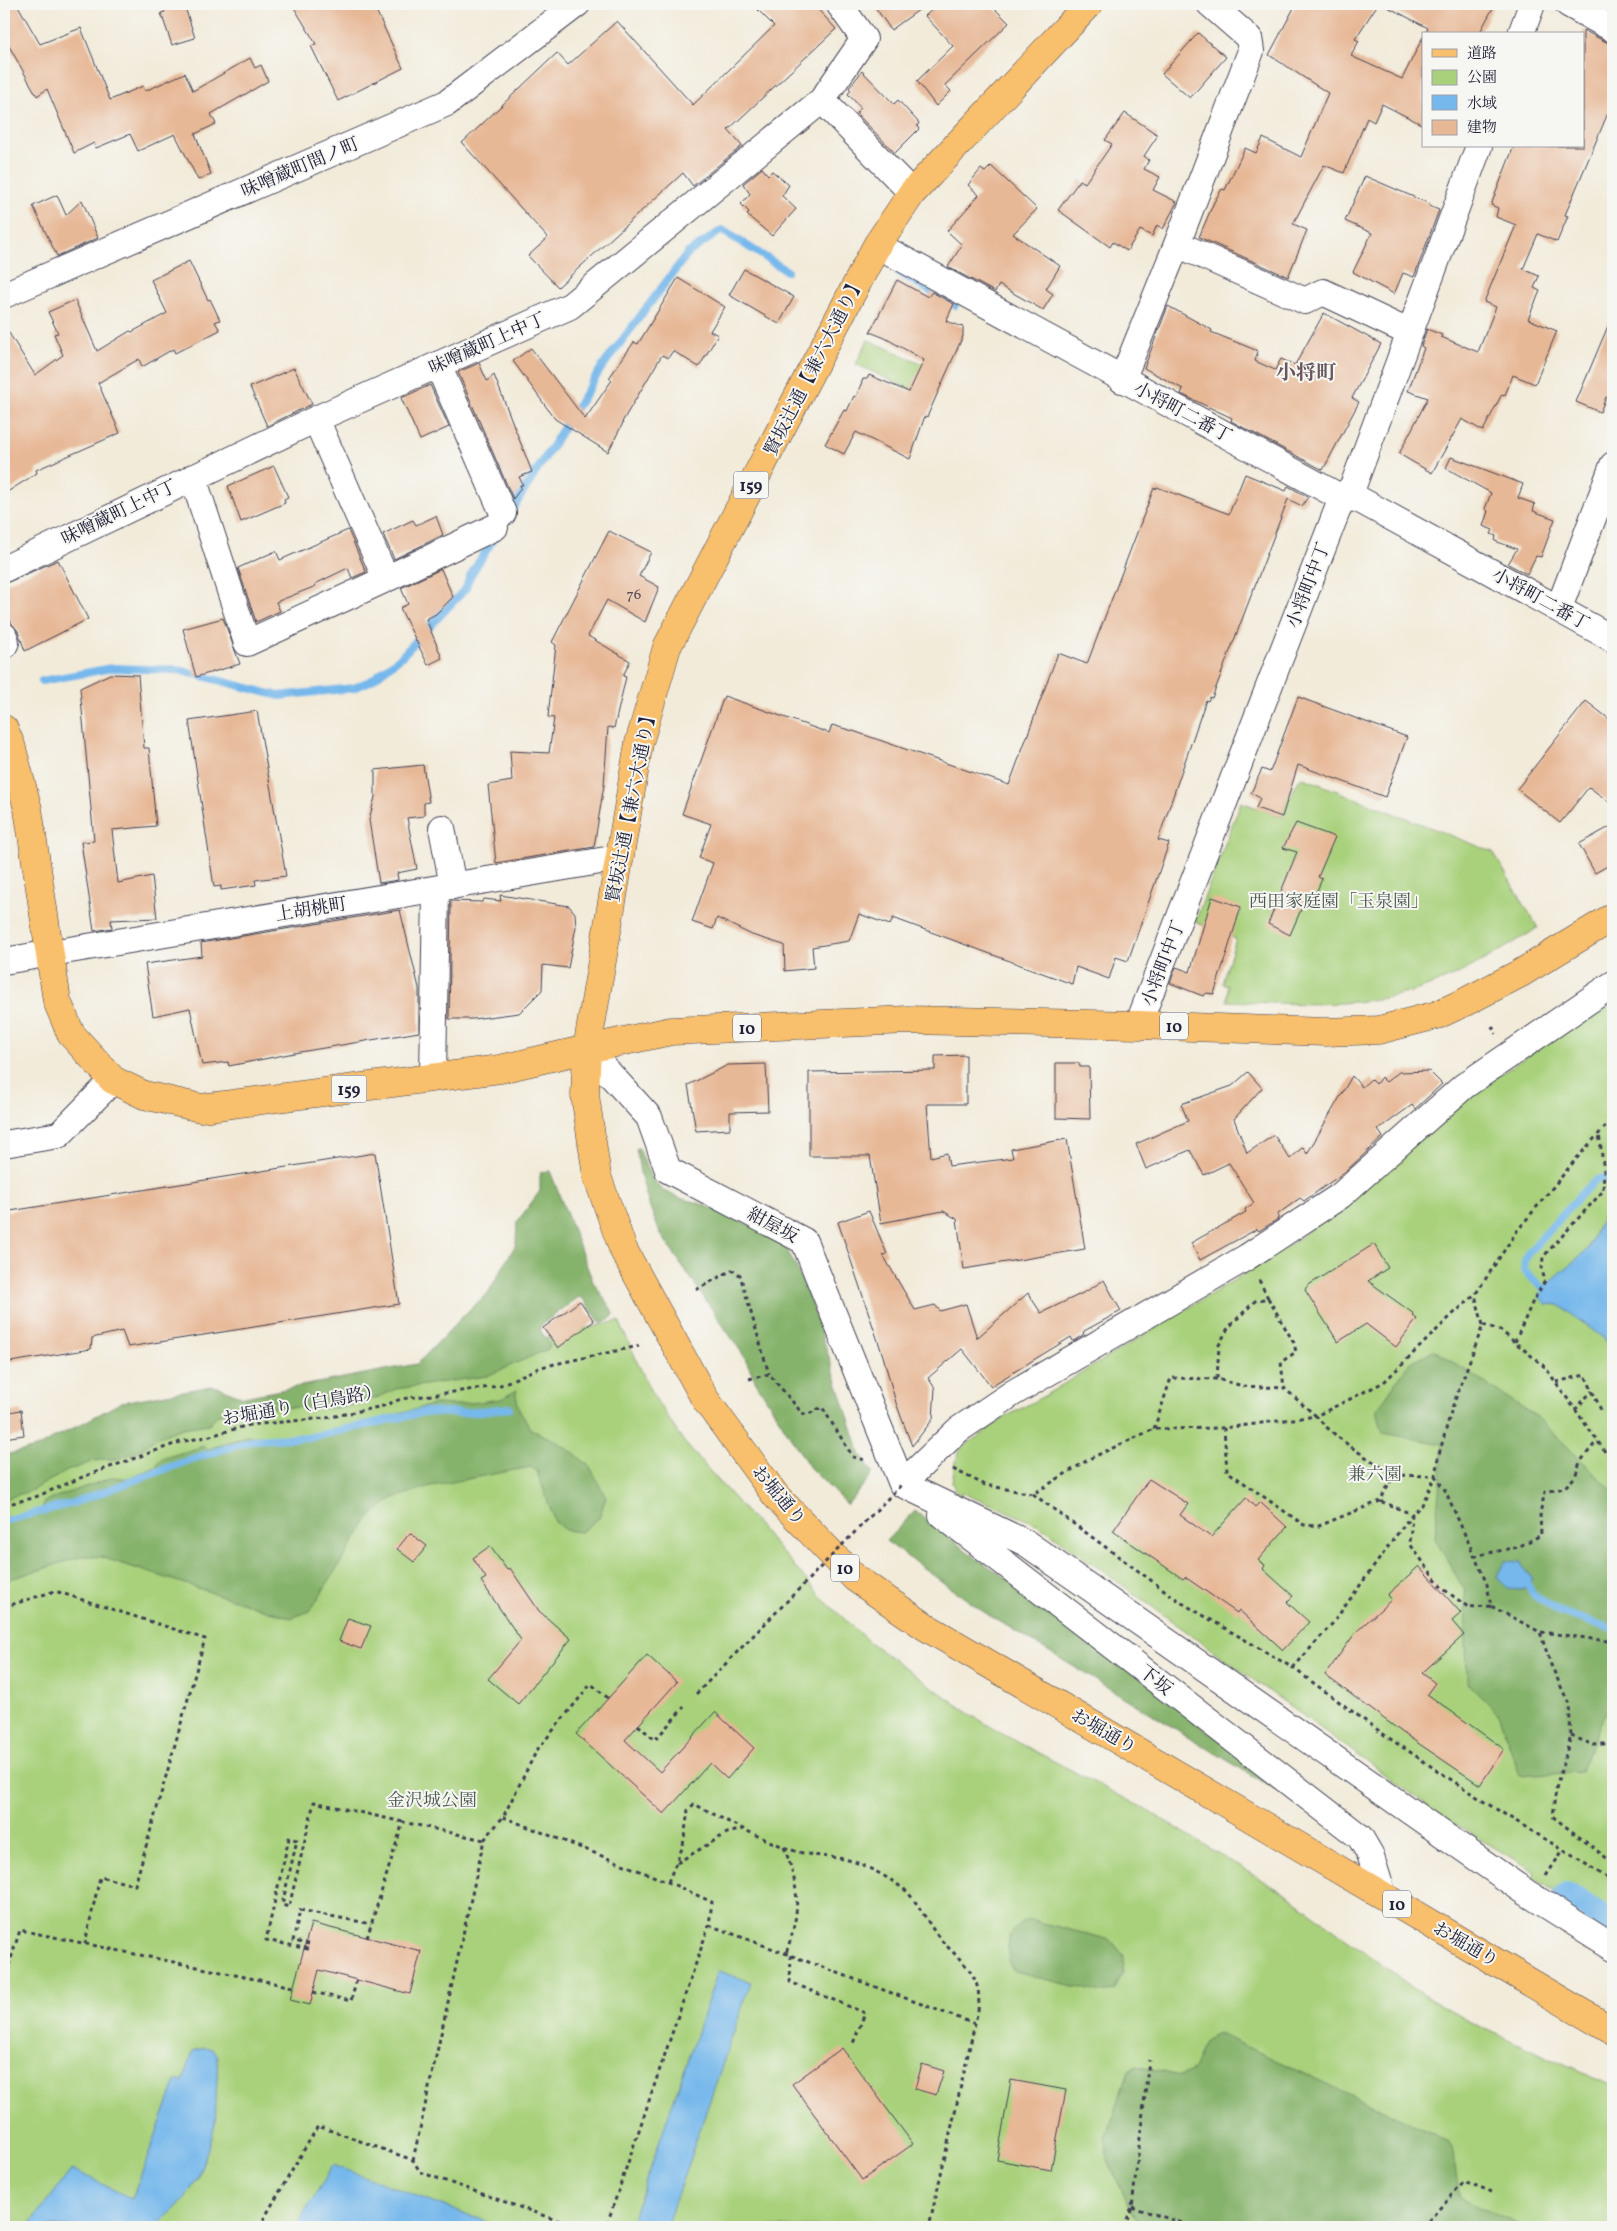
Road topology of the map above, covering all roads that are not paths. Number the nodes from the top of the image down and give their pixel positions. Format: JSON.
{"nodes":[{"id":1,"x":577,"y":4,"type":"edge"},
{"id":2,"x":839,"y":4,"type":"edge"},
{"id":3,"x":1088,"y":4,"type":"edge"},
{"id":4,"x":1210,"y":4,"type":"edge"},
{"id":5,"x":1532,"y":4,"type":"edge"},
{"id":6,"x":1568,"y":4,"type":"edge"},
{"id":7,"x":1613,"y":29,"type":"edge"},
{"id":8,"x":1522,"y":32,"type":"edge"},
{"id":9,"x":822,"y":100,"type":"junction"},
{"id":10,"x":1478,"y":148,"type":"edge"},
{"id":11,"x":912,"y":193,"type":"junction"},
{"id":12,"x":1177,"y":244,"type":"junction"},
{"id":13,"x":876,"y":245,"type":"junction"},
{"id":14,"x":4,"y":295,"type":"edge"},
{"id":15,"x":1410,"y":333,"type":"junction"},
{"id":16,"x":438,"y":365,"type":"junction"},
{"id":17,"x":1122,"y":380,"type":"junction"},
{"id":18,"x":316,"y":419,"type":"junction"},
{"id":19,"x":1613,"y":465,"type":"edge"},
{"id":20,"x":192,"y":477,"type":"junction"},
{"id":21,"x":1342,"y":498,"type":"junction"},
{"id":22,"x":4,"y":568,"type":"edge"},
{"id":23,"x":386,"y":579,"type":"junction"},
{"id":24,"x":1559,"y":608,"type":"junction"},
{"id":25,"x":4,"y":636,"type":"edge"},
{"id":26,"x":1613,"y":639,"type":"edge"},
{"id":27,"x":4,"y":646,"type":"edge"},
{"id":28,"x":4,"y":729,"type":"edge"},
{"id":29,"x":442,"y":828,"type":"dead end"},
{"id":30,"x":618,"y":858,"type":"junction"},
{"id":31,"x":444,"y":887,"type":"junction"},
{"id":32,"x":1613,"y":917,"type":"edge"},
{"id":33,"x":51,"y":953,"type":"junction"},
{"id":34,"x":4,"y":960,"type":"edge"},
{"id":35,"x":1613,"y":984,"type":"edge"},
{"id":36,"x":1138,"y":1025,"type":"junction"},
{"id":37,"x":587,"y":1049,"type":"junction"},
{"id":38,"x":433,"y":1078,"type":"junction"},
{"id":39,"x":113,"y":1080,"type":"junction"},
{"id":40,"x":4,"y":1144,"type":"edge"},
{"id":41,"x":902,"y":1484,"type":"junction"},
{"id":42,"x":1383,"y":1896,"type":"junction"},
{"id":43,"x":1613,"y":1947,"type":"edge"},
{"id":44,"x":1613,"y":2030,"type":"edge"}],
"edges":[{"from":1,"to":14,"type":"street","name":"味噌蔵町間ノ町"},
{"from":2,"to":9,"type":"street","name":"味噌蔵町上中丁"},
{"from":3,"to":11,"type":"main road","name":"賢坂辻通【兼六大通り】","number":"159"},
{"from":4,"to":12,"type":"street","name":"小将町二番丁"},
{"from":5,"to":8,"type":"street"},
{"from":6,"to":7,"type":"street"},
{"from":9,"to":11,"type":"street"},
{"from":9,"to":16,"type":"street","name":"味噌蔵町上中丁"},
{"from":10,"to":15,"type":"street","name":"小将町中丁"},
{"from":11,"to":13,"type":"main road","name":"賢坂辻通【兼六大通り】","number":"159"},
{"from":12,"to":15,"type":"street"},
{"from":12,"to":17,"type":"street","name":"小将町二番丁"},
{"from":13,"to":17,"type":"street"},
{"from":13,"to":30,"type":"main road","name":"賢坂辻通【兼六大通り】","number":"159"},
{"from":15,"to":21,"type":"street","name":"小将町中丁"},
{"from":16,"to":18,"type":"street","name":"味噌蔵町上中丁"},
{"from":16,"to":23,"type":"street"},
{"from":17,"to":21,"type":"street","name":"小将町二番丁"},
{"from":18,"to":20,"type":"street","name":"味噌蔵町上中丁"},
{"from":18,"to":23,"type":"street"},
{"from":19,"to":24,"type":"street"},
{"from":20,"to":22,"type":"street","name":"味噌蔵町上中丁"},
{"from":20,"to":23,"type":"street"},
{"from":21,"to":24,"type":"street","name":"小将町二番丁"},
{"from":21,"to":36,"type":"street","name":"小将町中丁"},
{"from":24,"to":26,"type":"street","name":"小将町二番丁"},
{"from":25,"to":27,"type":"street"},
{"from":28,"to":33,"type":"main road","number":"159"},
{"from":29,"to":31,"type":"street"},
{"from":30,"to":31,"type":"street","name":"上胡桃町"},
{"from":30,"to":37,"type":"main road","name":"賢坂辻通【兼六大通り】","number":"159"},
{"from":31,"to":33,"type":"street","name":"上胡桃町"},
{"from":31,"to":38,"type":"street"},
{"from":32,"to":36,"type":"main road","number":"10"},
{"from":33,"to":34,"type":"street","name":"上胡桃町"},
{"from":33,"to":39,"type":"main road","number":"159"},
{"from":35,"to":41,"type":"street"},
{"from":36,"to":37,"type":"main road","number":"10"},
{"from":37,"to":38,"type":"main road","number":"159"},
{"from":37,"to":41,"type":"street","name":"紺屋坂"},
{"from":37,"to":42,"type":"main road","name":"お堀通り","number":"10"},
{"from":38,"to":39,"type":"main road","number":"159"},
{"from":39,"to":40,"type":"street"},
{"from":41,"to":42,"type":"street","name":"下坂"},
{"from":41,"to":43,"type":"street"},
{"from":42,"to":44,"type":"main road","name":"お堀通り","number":"10"}]}
